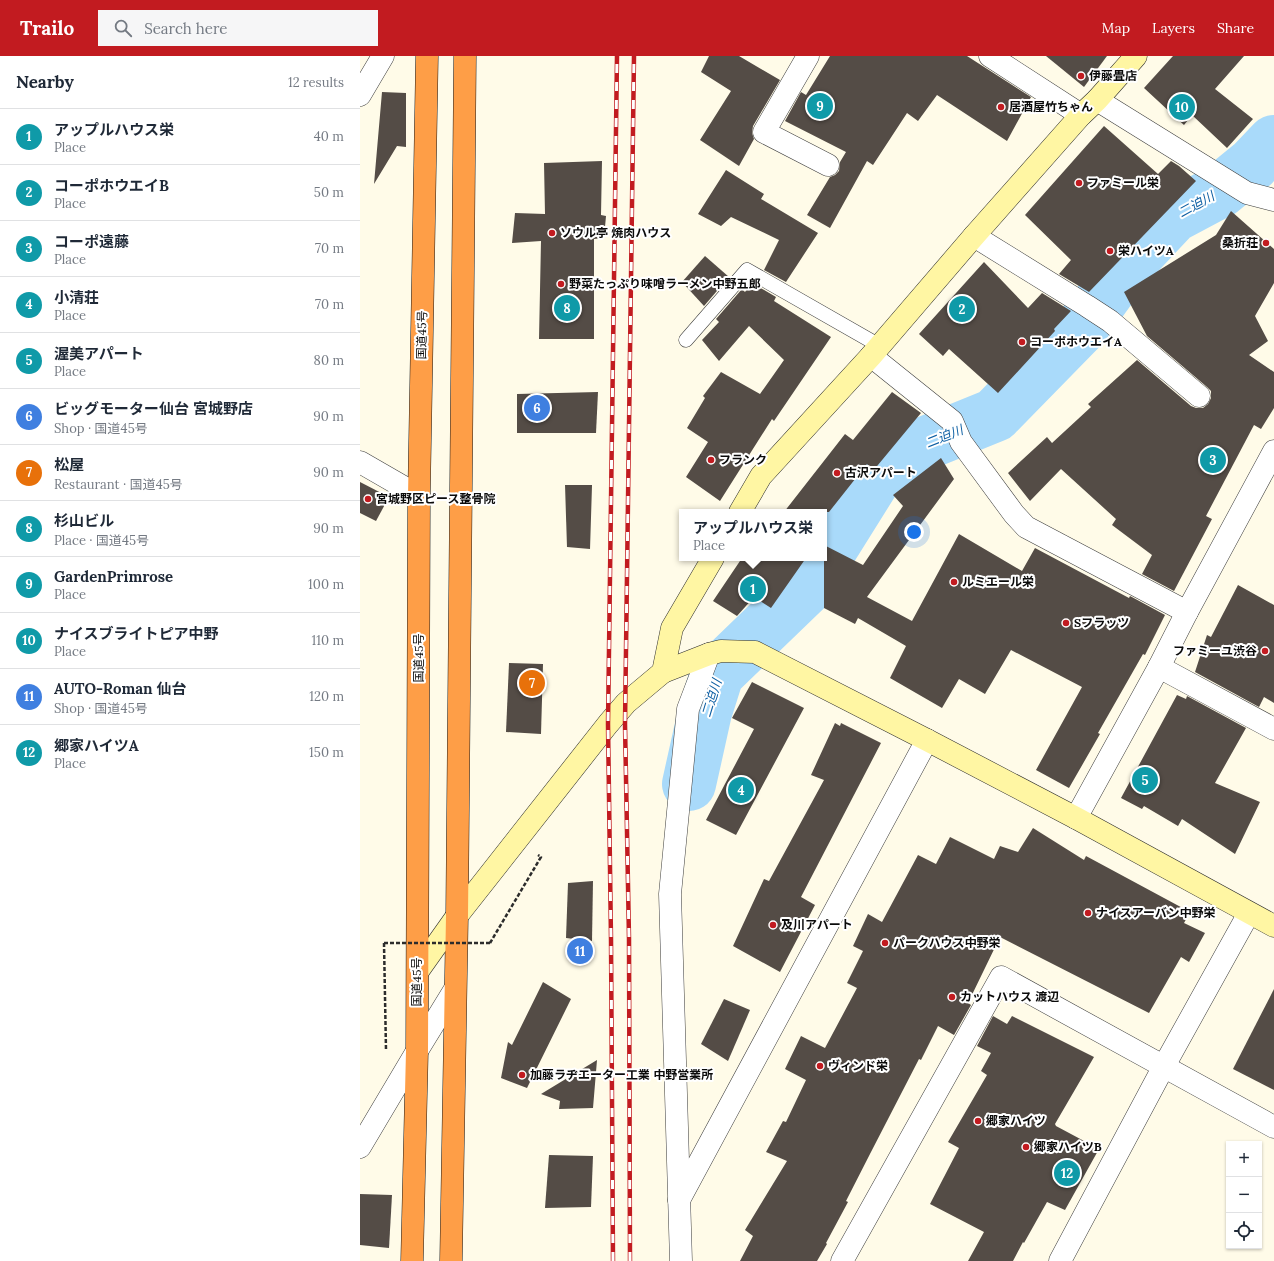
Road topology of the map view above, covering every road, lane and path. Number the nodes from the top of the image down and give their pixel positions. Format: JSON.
{"nodes":[{"id":1,"x":384,"y":56,"type":"edge"},
{"id":2,"x":427,"y":56,"type":"edge"},
{"id":3,"x":465,"y":56,"type":"edge"},
{"id":4,"x":808,"y":56,"type":"edge"},
{"id":5,"x":990,"y":56,"type":"edge"},
{"id":6,"x":1136,"y":56,"type":"edge"},
{"id":7,"x":360,"y":95,"type":"edge"},
{"id":8,"x":1097,"y":100,"type":"junction"},
{"id":9,"x":1080,"y":115,"type":"junction"},
{"id":10,"x":828,"y":165,"type":"dead end"},
{"id":11,"x":1274,"y":200,"type":"edge"},
{"id":12,"x":974,"y":236,"type":"junction"},
{"id":13,"x":686,"y":340,"type":"dead end"},
{"id":14,"x":876,"y":351,"type":"junction"},
{"id":15,"x":1199,"y":396,"type":"dead end"},
{"id":16,"x":1274,"y":451,"type":"edge"},
{"id":17,"x":360,"y":462,"type":"edge"},
{"id":18,"x":419,"y":496,"type":"junction"},
{"id":19,"x":742,"y":509,"type":"edge"},
{"id":20,"x":711,"y":561,"type":"edge"},
{"id":21,"x":1187,"y":612,"type":"junction"},
{"id":22,"x":715,"y":653,"type":"junction"},
{"id":23,"x":1159,"y":667,"type":"junction"},
{"id":24,"x":663,"y":672,"type":"junction"},
{"id":25,"x":1274,"y":729,"type":"edge"},
{"id":26,"x":927,"y":740,"type":"junction"},
{"id":27,"x":1076,"y":818,"type":"junction"},
{"id":28,"x":535,"y":867,"type":"dead end"},
{"id":29,"x":1250,"y":913,"type":"junction"},
{"id":30,"x":457,"y":916,"type":"junction"},
{"id":31,"x":1274,"y":926,"type":"edge"},
{"id":32,"x":418,"y":971,"type":"junction"},
{"id":33,"x":455,"y":990,"type":"junction"},
{"id":34,"x":385,"y":1044,"type":"dead end"},
{"id":35,"x":417,"y":1051,"type":"junction"},
{"id":36,"x":1164,"y":1066,"type":"junction"},
{"id":37,"x":1274,"y":1126,"type":"edge"},
{"id":38,"x":360,"y":1147,"type":"edge"},
{"id":39,"x":678,"y":1201,"type":"junction"},
{"id":40,"x":412,"y":1261,"type":"edge"},
{"id":41,"x":451,"y":1261,"type":"edge"},
{"id":42,"x":681,"y":1261,"type":"edge"},
{"id":43,"x":842,"y":1261,"type":"edge"},
{"id":44,"x":1060,"y":1261,"type":"edge"}],
"edges":[{"from":1,"to":7,"type":"street"},
{"from":2,"to":18,"type":"highway","name":"国道45号"},
{"from":3,"to":30,"type":"highway"},
{"from":4,"to":10,"type":"street"},
{"from":5,"to":9,"type":"street"},
{"from":6,"to":8,"type":"street"},
{"from":8,"to":9,"type":"street"},
{"from":8,"to":11,"type":"street"},
{"from":9,"to":12,"type":"street"},
{"from":12,"to":14,"type":"street"},
{"from":12,"to":15,"type":"street"},
{"from":13,"to":14,"type":"lane"},
{"from":14,"to":19,"type":"street"},
{"from":14,"to":21,"type":"street"},
{"from":16,"to":21,"type":"street"},
{"from":17,"to":18,"type":"street"},
{"from":18,"to":32,"type":"highway","name":"国道45号"},
{"from":20,"to":24,"type":"street"},
{"from":21,"to":23,"type":"street"},
{"from":22,"to":24,"type":"street"},
{"from":22,"to":26,"type":"street"},
{"from":22,"to":39,"type":"street"},
{"from":23,"to":25,"type":"street"},
{"from":23,"to":27,"type":"street"},
{"from":24,"to":30,"type":"street"},
{"from":26,"to":27,"type":"street"},
{"from":26,"to":39,"type":"street"},
{"from":27,"to":29,"type":"street"},
{"from":28,"to":34,"type":"path","bridge":true},
{"from":29,"to":31,"type":"street"},
{"from":29,"to":36,"type":"street"},
{"from":30,"to":32,"type":"street"},
{"from":30,"to":33,"type":"highway"},
{"from":32,"to":35,"type":"highway","name":"国道45号"},
{"from":33,"to":35,"type":"street"},
{"from":33,"to":41,"type":"highway"},
{"from":35,"to":38,"type":"street"},
{"from":35,"to":40,"type":"highway","name":"国道45号"},
{"from":36,"to":37,"type":"street"},
{"from":36,"to":43,"type":"street"},
{"from":36,"to":44,"type":"street"},
{"from":39,"to":42,"type":"street"}]}
